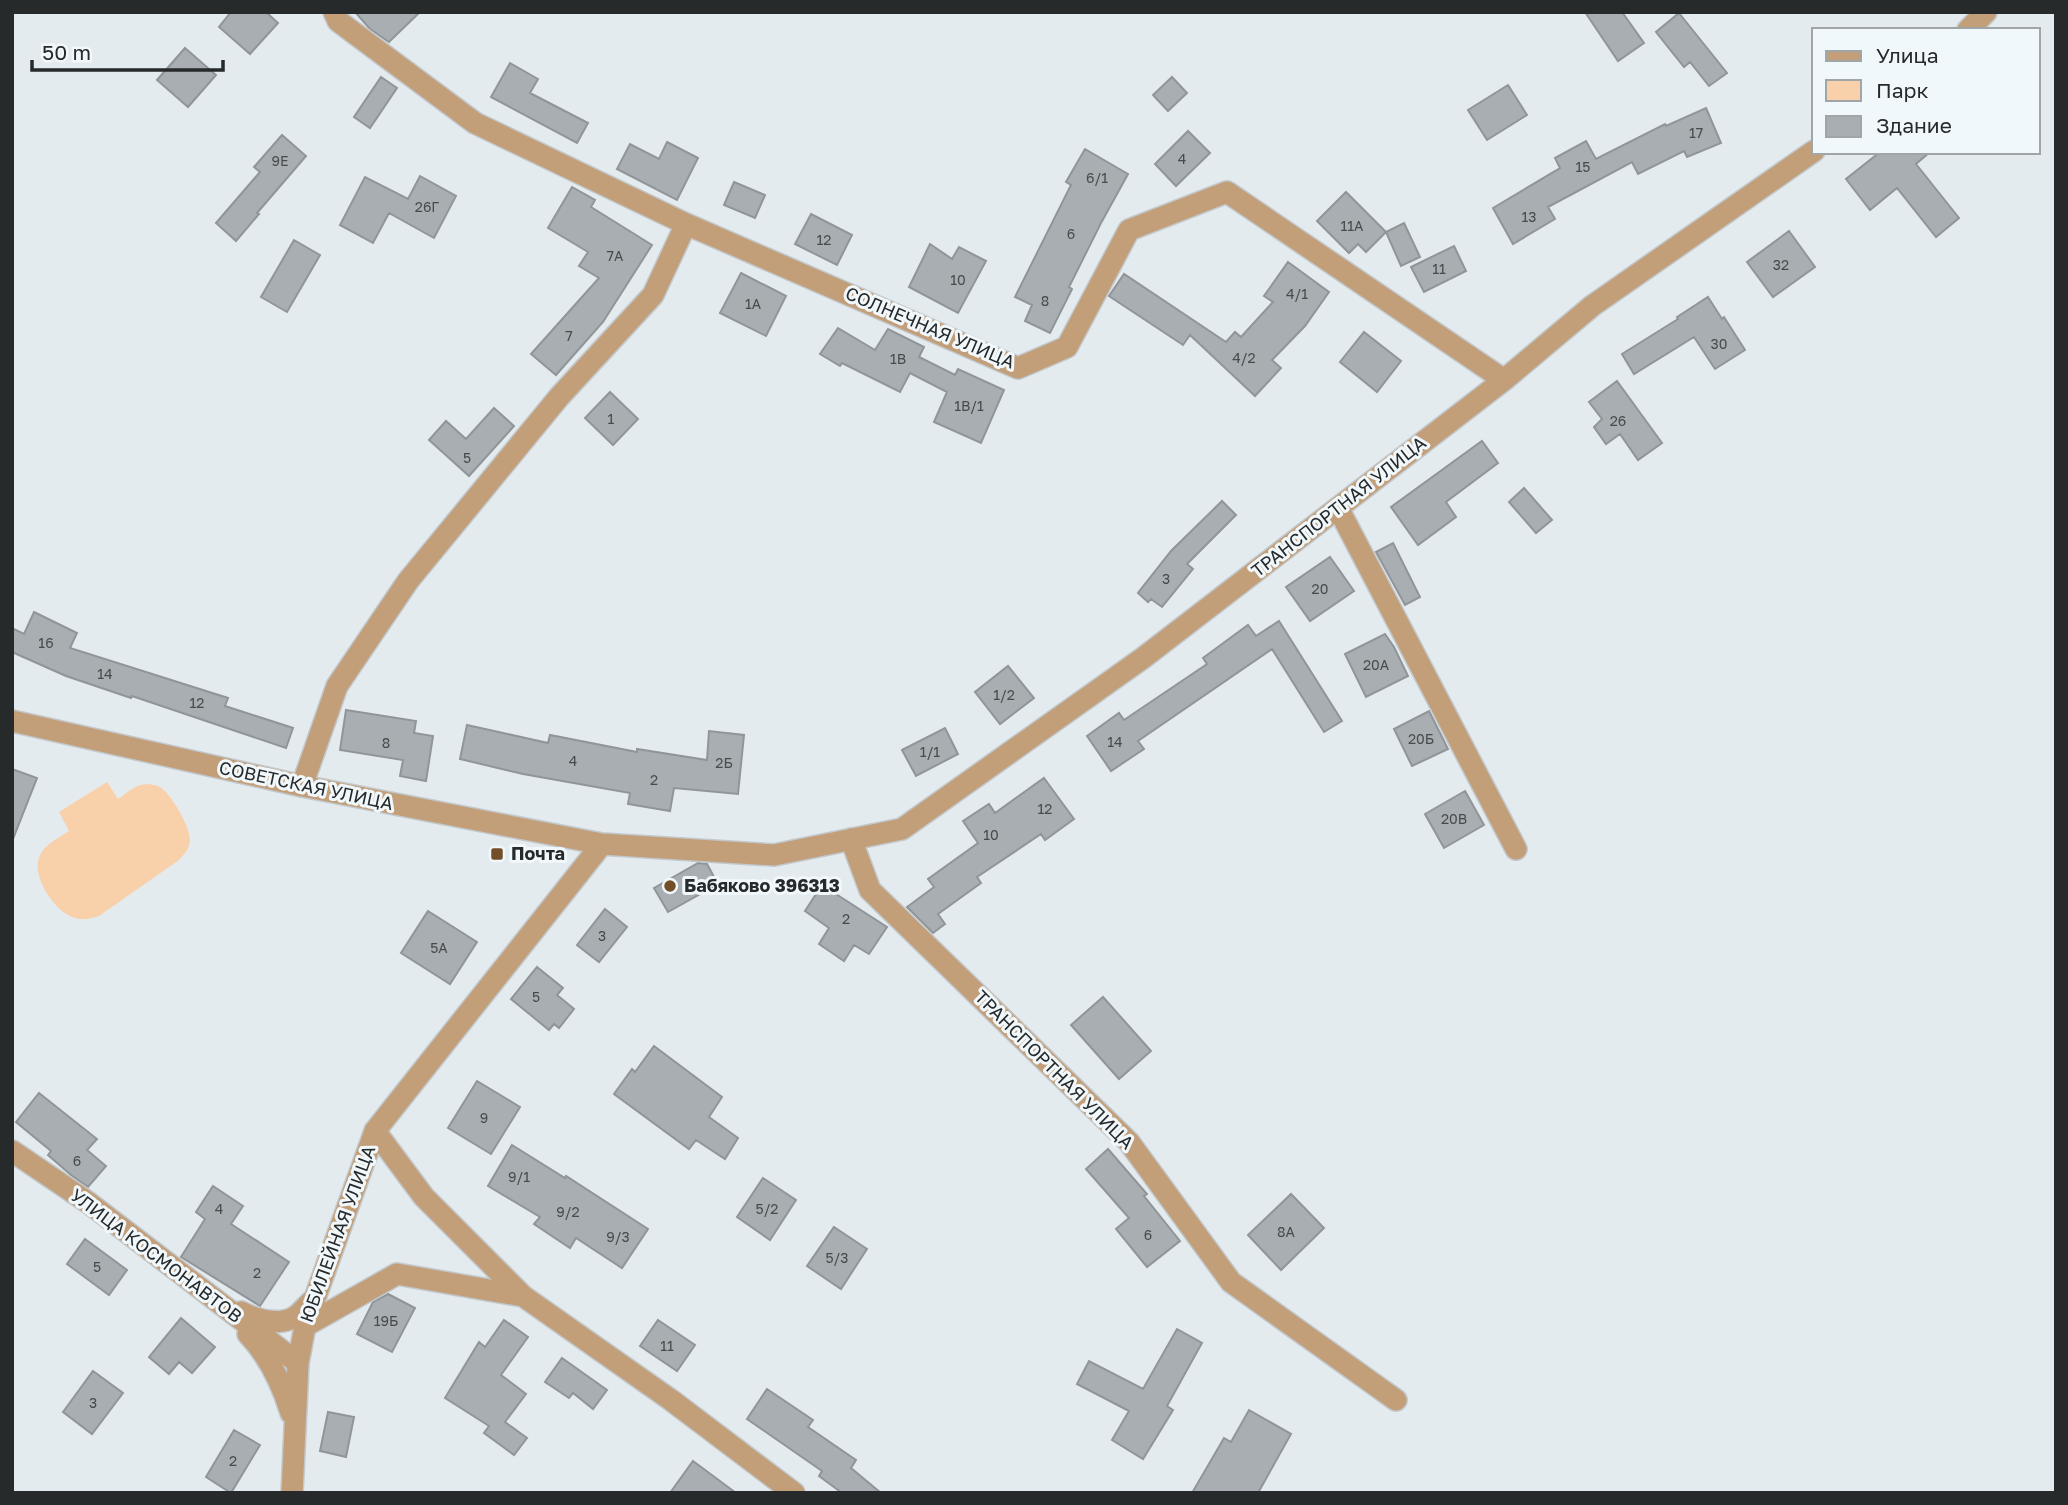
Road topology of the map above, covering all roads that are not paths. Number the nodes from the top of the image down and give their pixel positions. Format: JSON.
{"nodes":[{"id":1,"x":334,"y":12,"type":"edge"},
{"id":2,"x":1986,"y":12,"type":"edge"},
{"id":3,"x":1970,"y":28,"type":"edge"},
{"id":4,"x":1812,"y":152,"type":"edge"},
{"id":5,"x":686,"y":224,"type":"junction"},
{"id":6,"x":1504,"y":380,"type":"junction"},
{"id":7,"x":1338,"y":508,"type":"junction"},
{"id":8,"x":12,"y":721,"type":"edge"},
{"id":9,"x":302,"y":786,"type":"junction"},
{"id":10,"x":851,"y":839,"type":"junction"},
{"id":11,"x":602,"y":844,"type":"junction"},
{"id":12,"x":1516,"y":849,"type":"dead end"},
{"id":13,"x":375,"y":1132,"type":"junction"},
{"id":14,"x":12,"y":1151,"type":"edge"},
{"id":15,"x":523,"y":1296,"type":"junction"},
{"id":16,"x":316,"y":1297,"type":"junction"},
{"id":17,"x":215,"y":1300,"type":"junction"},
{"id":18,"x":305,"y":1326,"type":"junction"},
{"id":19,"x":298,"y":1363,"type":"junction"},
{"id":20,"x":1396,"y":1401,"type":"dead end"},
{"id":21,"x":295,"y":1423,"type":"junction"},
{"id":22,"x":292,"y":1493,"type":"edge"},
{"id":23,"x":794,"y":1493,"type":"edge"}],
"edges":[{"from":1,"to":5,"type":"street","name":"СОЛНЕЧНАЯ УЛИЦА"},
{"from":2,"to":3,"type":"street"},
{"from":4,"to":6,"type":"street","name":"ТРАНСПОРТНАЯ УЛИЦА"},
{"from":5,"to":6,"type":"street","name":"СОЛНЕЧНАЯ УЛИЦА"},
{"from":5,"to":9,"type":"street"},
{"from":6,"to":7,"type":"street","name":"ТРАНСПОРТНАЯ УЛИЦА"},
{"from":7,"to":10,"type":"street","name":"ТРАНСПОРТНАЯ УЛИЦА"},
{"from":7,"to":12,"type":"street"},
{"from":8,"to":9,"type":"street","name":"СОВЕТСКАЯ УЛИЦА"},
{"from":9,"to":11,"type":"street","name":"СОВЕТСКАЯ УЛИЦА"},
{"from":10,"to":11,"type":"street","name":"ТРАНСПОРТНАЯ УЛИЦА"},
{"from":10,"to":20,"type":"street","name":"ТРАНСПОРТНАЯ УЛИЦА"},
{"from":11,"to":13,"type":"street","name":"ЮБИЛЕЙНАЯ УЛИЦА"},
{"from":13,"to":15,"type":"street"},
{"from":13,"to":16,"type":"street","name":"ЮБИЛЕЙНАЯ УЛИЦА"},
{"from":14,"to":17,"type":"street","name":"УЛИЦА КОСМОНАВТОВ"},
{"from":15,"to":18,"type":"street"},
{"from":15,"to":23,"type":"street"},
{"from":16,"to":17,"type":"street"},
{"from":16,"to":18,"type":"street","name":"ЮБИЛЕЙНАЯ УЛИЦА"},
{"from":17,"to":19,"type":"street","name":"УЛИЦА КОСМОНАВТОВ"},
{"from":17,"to":21,"type":"street"},
{"from":18,"to":19,"type":"street","name":"ЮБИЛЕЙНАЯ УЛИЦА"},
{"from":19,"to":21,"type":"street","name":"ЮБИЛЕЙНАЯ УЛИЦА"},
{"from":21,"to":22,"type":"street","name":"ЮБИЛЕЙНАЯ УЛИЦА"}]}
